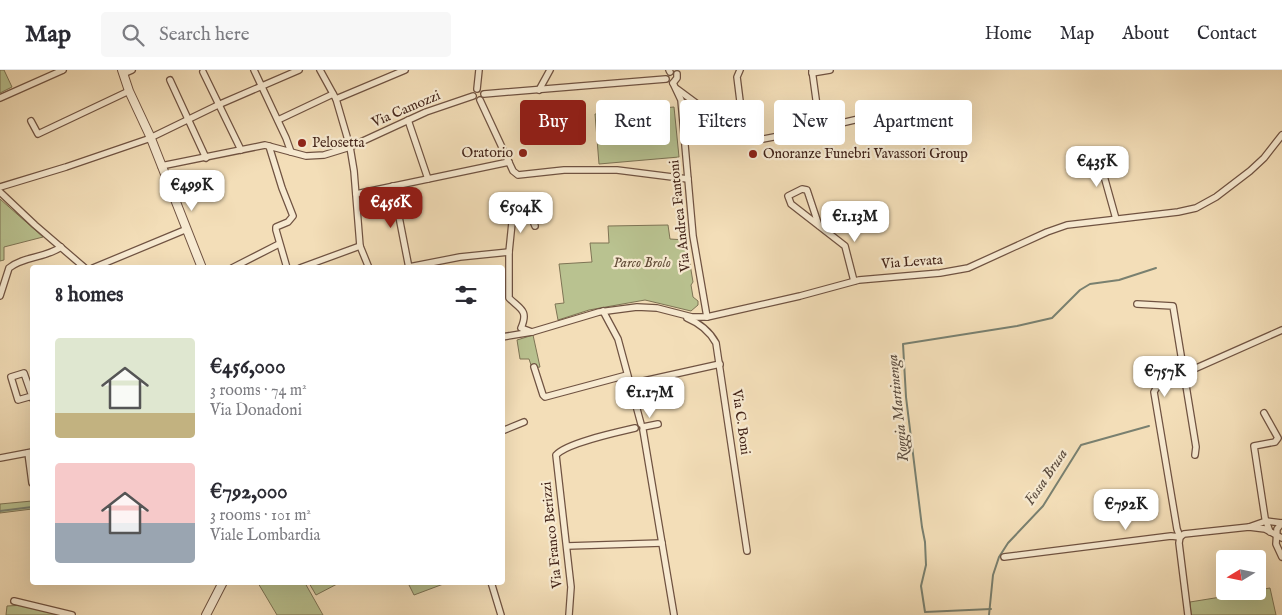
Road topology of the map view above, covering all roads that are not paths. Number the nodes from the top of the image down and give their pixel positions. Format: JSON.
{"nodes":[{"id":1,"x":63,"y":70,"type":"edge"},
{"id":2,"x":132,"y":70,"type":"edge"},
{"id":3,"x":254,"y":70,"type":"edge"},
{"id":4,"x":299,"y":70,"type":"edge"},
{"id":5,"x":320,"y":70,"type":"edge"},
{"id":6,"x":405,"y":70,"type":"edge"},
{"id":7,"x":479,"y":70,"type":"edge"},
{"id":8,"x":550,"y":70,"type":"edge"},
{"id":9,"x":740,"y":70,"type":"edge"},
{"id":10,"x":830,"y":70,"type":"edge"},
{"id":11,"x":53,"y":72,"type":"edge"},
{"id":12,"x":123,"y":72,"type":"edge"},
{"id":13,"x":203,"y":72,"type":"dead end"},
{"id":14,"x":674,"y":72,"type":"edge"},
{"id":15,"x":812,"y":72,"type":"edge"},
{"id":16,"x":666,"y":79,"type":"junction"},
{"id":17,"x":170,"y":80,"type":"dead end"},
{"id":18,"x":262,"y":86,"type":"junction"},
{"id":19,"x":675,"y":86,"type":"junction"},
{"id":20,"x":477,"y":89,"type":"junction"},
{"id":21,"x":539,"y":90,"type":"junction"},
{"id":22,"x":129,"y":91,"type":"junction"},
{"id":23,"x":335,"y":96,"type":"junction"},
{"id":24,"x":473,"y":96,"type":"junction"},
{"id":25,"x":482,"y":97,"type":"junction"},
{"id":26,"x":0,"y":98,"type":"edge"},
{"id":27,"x":693,"y":100,"type":"edge"},
{"id":28,"x":740,"y":100,"type":"edge"},
{"id":29,"x":816,"y":100,"type":"edge"},
{"id":30,"x":218,"y":105,"type":"junction"},
{"id":31,"x":188,"y":118,"type":"junction"},
{"id":32,"x":278,"y":120,"type":"junction"},
{"id":33,"x":408,"y":120,"type":"junction"},
{"id":34,"x":31,"y":121,"type":"dead end"},
{"id":35,"x":1282,"y":135,"type":"edge"},
{"id":36,"x":150,"y":136,"type":"junction"},
{"id":37,"x":269,"y":146,"type":"junction"},
{"id":38,"x":350,"y":147,"type":"junction"},
{"id":39,"x":241,"y":150,"type":"junction"},
{"id":40,"x":1098,"y":151,"type":"dead end"},
{"id":41,"x":291,"y":152,"type":"junction"},
{"id":42,"x":206,"y":158,"type":"junction"},
{"id":43,"x":509,"y":162,"type":"junction"},
{"id":44,"x":161,"y":166,"type":"junction"},
{"id":45,"x":688,"y":178,"type":"junction"},
{"id":46,"x":428,"y":179,"type":"junction"},
{"id":47,"x":393,"y":186,"type":"junction"},
{"id":48,"x":0,"y":187,"type":"edge"},
{"id":49,"x":0,"y":192,"type":"edge"},
{"id":50,"x":356,"y":194,"type":"junction"},
{"id":51,"x":1116,"y":219,"type":"junction"},
{"id":52,"x":535,"y":226,"type":"dead end"},
{"id":53,"x":819,"y":226,"type":"junction"},
{"id":54,"x":187,"y":229,"type":"junction"},
{"id":55,"x":279,"y":244,"type":"junction"},
{"id":56,"x":61,"y":246,"type":"junction"},
{"id":57,"x":360,"y":246,"type":"junction"},
{"id":58,"x":510,"y":252,"type":"junction"},
{"id":59,"x":82,"y":265,"type":"edge"},
{"id":60,"x":100,"y":265,"type":"edge"},
{"id":61,"x":201,"y":265,"type":"edge"},
{"id":62,"x":238,"y":265,"type":"edge"},
{"id":63,"x":286,"y":265,"type":"edge"},
{"id":64,"x":305,"y":265,"type":"edge"},
{"id":65,"x":368,"y":265,"type":"edge"},
{"id":66,"x":409,"y":265,"type":"edge"},
{"id":67,"x":419,"y":265,"type":"edge"},
{"id":68,"x":506,"y":273,"type":"edge"},
{"id":69,"x":854,"y":281,"type":"junction"},
{"id":70,"x":0,"y":296,"type":"edge"},
{"id":71,"x":1137,"y":304,"type":"dead end"},
{"id":72,"x":602,"y":311,"type":"junction"},
{"id":73,"x":681,"y":315,"type":"junction"},
{"id":74,"x":707,"y":317,"type":"junction"},
{"id":75,"x":521,"y":328,"type":"junction"},
{"id":76,"x":1282,"y":330,"type":"edge"},
{"id":77,"x":532,"y":332,"type":"junction"},
{"id":78,"x":516,"y":336,"type":"junction"},
{"id":79,"x":505,"y":337,"type":"edge"},
{"id":80,"x":720,"y":364,"type":"junction"},
{"id":81,"x":534,"y":367,"type":"dead end"},
{"id":82,"x":1184,"y":373,"type":"junction"},
{"id":83,"x":627,"y":375,"type":"junction"},
{"id":84,"x":630,"y":384,"type":"junction"},
{"id":85,"x":30,"y":391,"type":"edge"},
{"id":86,"x":30,"y":397,"type":"edge"},
{"id":87,"x":1264,"y":413,"type":"dead end"},
{"id":88,"x":524,"y":422,"type":"dead end"},
{"id":89,"x":658,"y":424,"type":"dead end"},
{"id":90,"x":639,"y":428,"type":"junction"},
{"id":91,"x":505,"y":430,"type":"edge"},
{"id":92,"x":30,"y":453,"type":"edge"},
{"id":93,"x":1195,"y":455,"type":"dead end"},
{"id":94,"x":2,"y":458,"type":"edge"},
{"id":95,"x":1266,"y":520,"type":"junction"},
{"id":96,"x":1282,"y":523,"type":"edge"},
{"id":97,"x":1249,"y":527,"type":"junction"},
{"id":98,"x":1270,"y":532,"type":"junction"},
{"id":99,"x":1180,"y":537,"type":"junction"},
{"id":100,"x":1280,"y":538,"type":"edge"},
{"id":101,"x":662,"y":543,"type":"junction"},
{"id":102,"x":567,"y":546,"type":"junction"},
{"id":103,"x":747,"y":551,"type":"dead end"},
{"id":104,"x":1282,"y":553,"type":"edge"},
{"id":105,"x":1004,"y":557,"type":"dead end"},
{"id":106,"x":1282,"y":557,"type":"edge"},
{"id":107,"x":221,"y":585,"type":"edge"},
{"id":108,"x":492,"y":585,"type":"edge"},
{"id":109,"x":14,"y":601,"type":"dead end"},
{"id":110,"x":72,"y":615,"type":"edge"},
{"id":111,"x":206,"y":615,"type":"edge"},
{"id":112,"x":502,"y":615,"type":"edge"},
{"id":113,"x":569,"y":615,"type":"edge"},
{"id":114,"x":674,"y":615,"type":"edge"},
{"id":115,"x":1188,"y":615,"type":"edge"}],
"edges":[{"from":1,"to":11,"type":"street"},
{"from":2,"to":12,"type":"street"},
{"from":3,"to":18,"type":"street"},
{"from":4,"to":18,"type":"street"},
{"from":5,"to":23,"type":"street"},
{"from":6,"to":23,"type":"street"},
{"from":7,"to":20,"type":"street"},
{"from":8,"to":21,"type":"street"},
{"from":9,"to":28,"type":"street"},
{"from":10,"to":15,"type":"street"},
{"from":11,"to":26,"type":"street"},
{"from":12,"to":22,"type":"street"},
{"from":13,"to":30,"type":"street"},
{"from":14,"to":16,"type":"street"},
{"from":14,"to":19,"type":"street"},
{"from":15,"to":29,"type":"street"},
{"from":16,"to":19,"type":"street"},
{"from":16,"to":21,"type":"street"},
{"from":17,"to":31,"type":"street"},
{"from":18,"to":30,"type":"street"},
{"from":18,"to":32,"type":"street"},
{"from":19,"to":27,"type":"street"},
{"from":19,"to":45,"type":"street","name":"Via Andrea Fantoni"},
{"from":20,"to":24,"type":"street"},
{"from":20,"to":25,"type":"street"},
{"from":21,"to":25,"type":"street"},
{"from":22,"to":34,"type":"street"},
{"from":22,"to":36,"type":"street"},
{"from":23,"to":32,"type":"street"},
{"from":23,"to":38,"type":"street"},
{"from":24,"to":25,"type":"street"},
{"from":24,"to":33,"type":"street","name":"Via Camozzi"},
{"from":25,"to":43,"type":"street"},
{"from":30,"to":31,"type":"street"},
{"from":30,"to":39,"type":"street"},
{"from":31,"to":36,"type":"street"},
{"from":31,"to":42,"type":"street"},
{"from":32,"to":41,"type":"street"},
{"from":33,"to":38,"type":"street","name":"Via Camozzi"},
{"from":33,"to":46,"type":"street"},
{"from":35,"to":51,"type":"street","name":"Via Levata"},
{"from":36,"to":44,"type":"street"},
{"from":36,"to":48,"type":"street"},
{"from":37,"to":39,"type":"street"},
{"from":37,"to":41,"type":"street","name":"Via Camozzi"},
{"from":37,"to":55,"type":"street"},
{"from":38,"to":41,"type":"street","name":"Via Camozzi"},
{"from":38,"to":50,"type":"street"},
{"from":39,"to":42,"type":"street"},
{"from":40,"to":51,"type":"street"},
{"from":42,"to":44,"type":"street"},
{"from":43,"to":45,"type":"street"},
{"from":43,"to":46,"type":"street"},
{"from":44,"to":54,"type":"street"},
{"from":45,"to":74,"type":"street","name":"Via Andrea Fantoni"},
{"from":46,"to":47,"type":"street"},
{"from":47,"to":50,"type":"street"},
{"from":47,"to":66,"type":"street"},
{"from":49,"to":56,"type":"street"},
{"from":50,"to":57,"type":"street"},
{"from":51,"to":69,"type":"street","name":"Via Levata"},
{"from":52,"to":58,"type":"street"},
{"from":53,"to":53,"type":"street"},
{"from":53,"to":69,"type":"street"},
{"from":54,"to":60,"type":"street"},
{"from":54,"to":61,"type":"street"},
{"from":55,"to":62,"type":"street"},
{"from":55,"to":63,"type":"street"},
{"from":56,"to":59,"type":"street"},
{"from":56,"to":70,"type":"street"},
{"from":57,"to":64,"type":"street"},
{"from":57,"to":65,"type":"street"},
{"from":58,"to":67,"type":"street"},
{"from":58,"to":68,"type":"street"},
{"from":68,"to":75,"type":"street"},
{"from":69,"to":74,"type":"street","name":"Via Levata"},
{"from":71,"to":82,"type":"street"},
{"from":72,"to":73,"type":"street","name":"Via Levata"},
{"from":72,"to":77,"type":"street","name":"Via Levata"},
{"from":72,"to":83,"type":"street"},
{"from":73,"to":74,"type":"street","name":"Via Levata"},
{"from":73,"to":80,"type":"street","name":"Via C. Boni"},
{"from":75,"to":77,"type":"street"},
{"from":75,"to":78,"type":"street"},
{"from":76,"to":82,"type":"street"},
{"from":77,"to":78,"type":"street","name":"Via Levata"},
{"from":78,"to":79,"type":"street","name":"Via Levata"},
{"from":80,"to":84,"type":"street"},
{"from":80,"to":103,"type":"street","name":"Via C. Boni"},
{"from":81,"to":83,"type":"street"},
{"from":82,"to":93,"type":"street"},
{"from":82,"to":99,"type":"street"},
{"from":83,"to":84,"type":"street"},
{"from":84,"to":90,"type":"street"},
{"from":85,"to":86,"type":"street"},
{"from":87,"to":95,"type":"street"},
{"from":88,"to":91,"type":"street"},
{"from":89,"to":90,"type":"street"},
{"from":90,"to":101,"type":"street"},
{"from":90,"to":102,"type":"street","name":"Via Franco Berizzi"},
{"from":92,"to":94,"type":"street"},
{"from":95,"to":96,"type":"street"},
{"from":95,"to":97,"type":"street"},
{"from":95,"to":98,"type":"street"},
{"from":96,"to":100,"type":"street"},
{"from":97,"to":98,"type":"street"},
{"from":97,"to":99,"type":"street"},
{"from":98,"to":100,"type":"street"},
{"from":99,"to":105,"type":"street"},
{"from":99,"to":115,"type":"street"},
{"from":100,"to":104,"type":"street"},
{"from":100,"to":106,"type":"street"},
{"from":101,"to":102,"type":"street"},
{"from":101,"to":114,"type":"street"},
{"from":102,"to":113,"type":"street","name":"Via Franco Berizzi"},
{"from":107,"to":111,"type":"street"},
{"from":108,"to":112,"type":"street"},
{"from":109,"to":110,"type":"street"}]}
